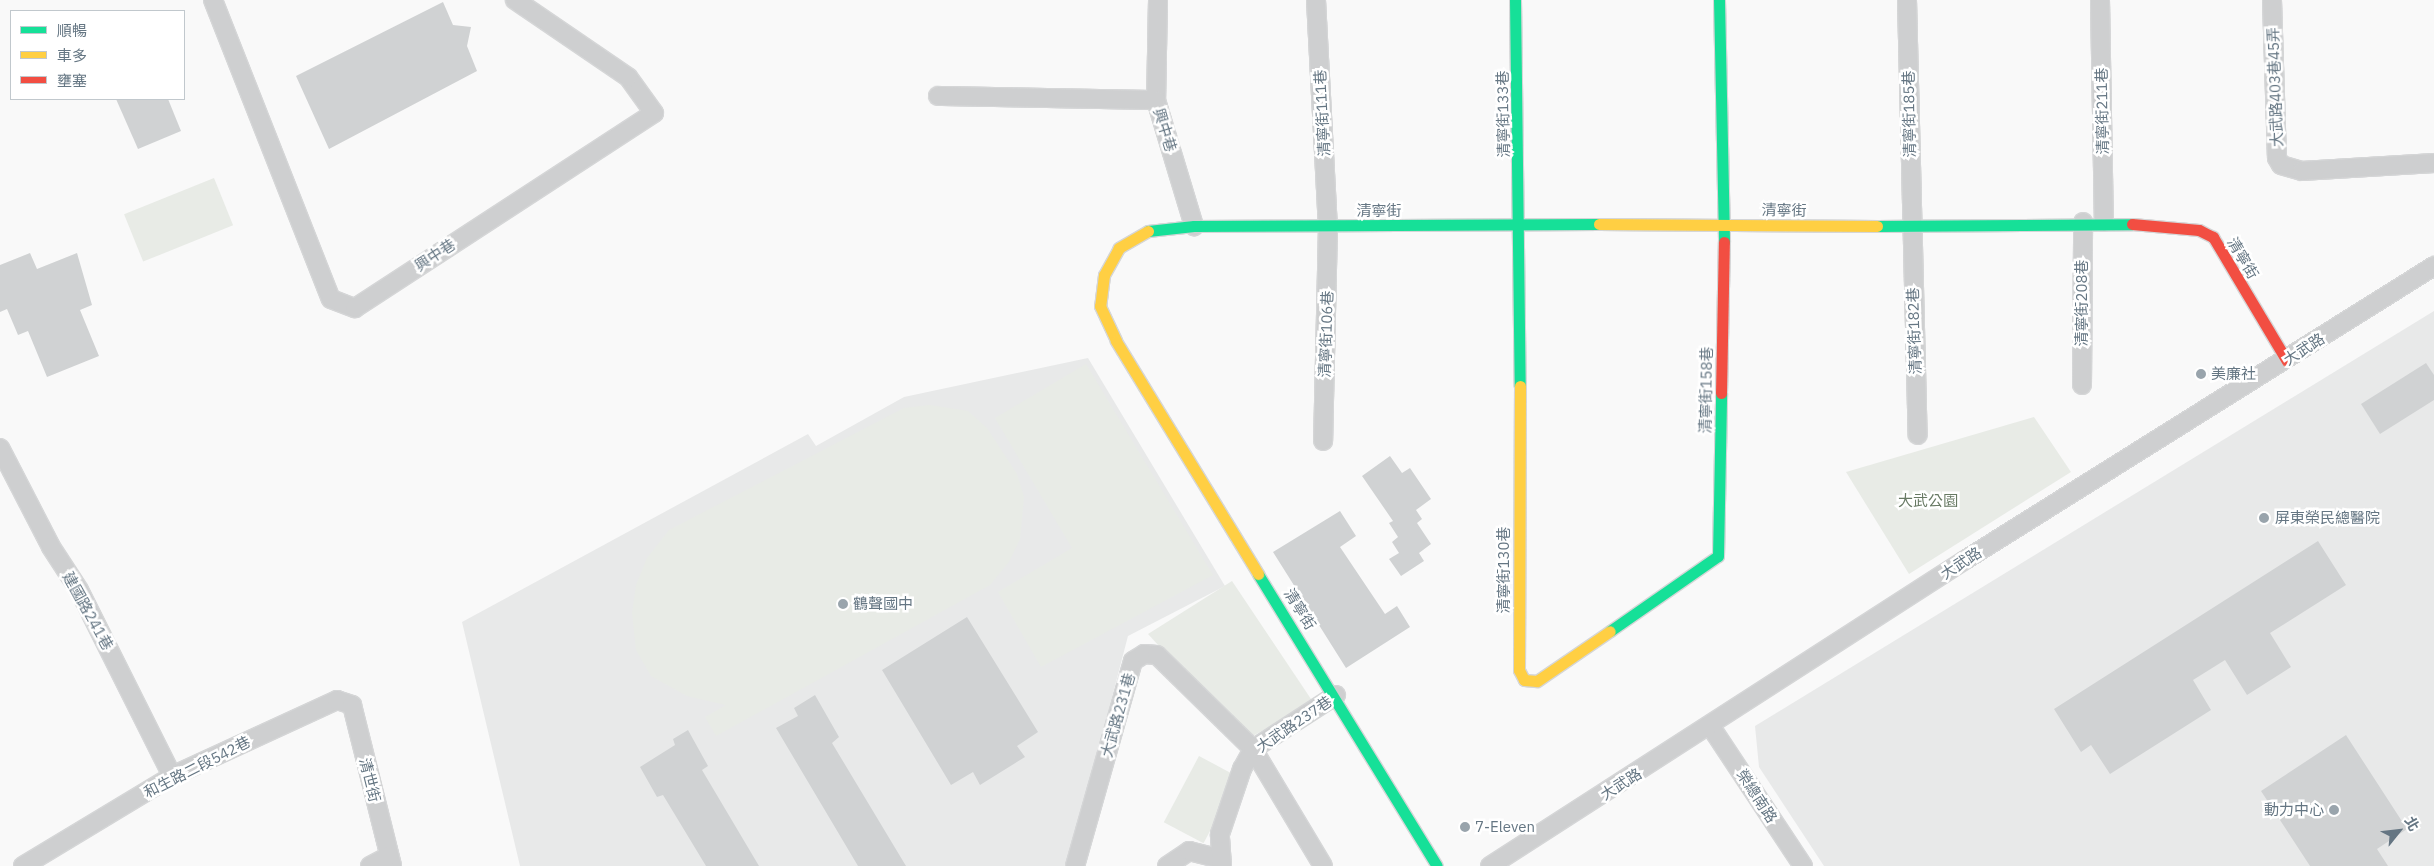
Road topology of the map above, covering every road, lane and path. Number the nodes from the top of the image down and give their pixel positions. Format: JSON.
{"nodes":[{"id":1,"x":213,"y":0,"type":"edge"},
{"id":2,"x":515,"y":0,"type":"edge"},
{"id":3,"x":1158,"y":0,"type":"edge"},
{"id":4,"x":1316,"y":0,"type":"edge"},
{"id":5,"x":1515,"y":0,"type":"edge"},
{"id":6,"x":1719,"y":0,"type":"edge"},
{"id":7,"x":1907,"y":0,"type":"edge"},
{"id":8,"x":2100,"y":0,"type":"edge"},
{"id":9,"x":2272,"y":0,"type":"edge"},
{"id":10,"x":938,"y":96,"type":"dead end"},
{"id":11,"x":1156,"y":100,"type":"junction"},
{"id":12,"x":2434,"y":163,"type":"edge"},
{"id":13,"x":2083,"y":222,"type":"junction"},
{"id":14,"x":2104,"y":222,"type":"junction"},
{"id":15,"x":1724,"y":224,"type":"junction"},
{"id":16,"x":1194,"y":226,"type":"junction"},
{"id":17,"x":1328,"y":226,"type":"junction"},
{"id":18,"x":1520,"y":227,"type":"junction"},
{"id":19,"x":1911,"y":227,"type":"junction"},
{"id":20,"x":2434,"y":266,"type":"edge"},
{"id":21,"x":2287,"y":361,"type":"junction"},
{"id":22,"x":2082,"y":385,"type":"dead end"},
{"id":23,"x":1918,"y":436,"type":"dead end"},
{"id":24,"x":1323,"y":441,"type":"dead end"},
{"id":25,"x":0,"y":448,"type":"edge"},
{"id":26,"x":1718,"y":556,"type":"joint"},
{"id":27,"x":1336,"y":695,"type":"junction"},
{"id":28,"x":352,"y":705,"type":"joint"},
{"id":29,"x":1711,"y":727,"type":"junction"},
{"id":30,"x":1253,"y":749,"type":"junction"},
{"id":31,"x":172,"y":776,"type":"junction"},
{"id":32,"x":390,"y":861,"type":"edge"},
{"id":33,"x":1221,"y":862,"type":"edge"},
{"id":34,"x":23,"y":866,"type":"edge"},
{"id":35,"x":370,"y":866,"type":"edge"},
{"id":36,"x":1075,"y":866,"type":"edge"},
{"id":37,"x":1167,"y":866,"type":"edge"},
{"id":38,"x":1323,"y":866,"type":"edge"},
{"id":39,"x":1437,"y":866,"type":"edge"},
{"id":40,"x":1490,"y":866,"type":"edge"},
{"id":41,"x":1803,"y":866,"type":"edge"}],
"edges":[{"from":1,"to":2,"type":"street","name":"興中巷"},
{"from":3,"to":11,"type":"street","name":"興中巷"},
{"from":4,"to":17,"type":"street","name":"清寧街111巷"},
{"from":5,"to":18,"type":"street","name":"清寧街133巷"},
{"from":6,"to":15,"type":"street","name":"清寧街158巷"},
{"from":7,"to":19,"type":"street","name":"清寧街185巷"},
{"from":8,"to":14,"type":"street","name":"清寧街211巷"},
{"from":9,"to":12,"type":"street","name":"大武路403巷45弄"},
{"from":10,"to":11,"type":"street"},
{"from":11,"to":16,"type":"street","name":"興中巷"},
{"from":13,"to":14,"type":"street","name":"清寧街"},
{"from":13,"to":19,"type":"street","name":"清寧街"},
{"from":13,"to":22,"type":"street","name":"清寧街208巷"},
{"from":14,"to":21,"type":"street","name":"清寧街"},
{"from":15,"to":18,"type":"street","name":"清寧街"},
{"from":15,"to":19,"type":"street","name":"清寧街"},
{"from":15,"to":26,"type":"street","name":"清寧街158巷"},
{"from":16,"to":17,"type":"street","name":"清寧街"},
{"from":16,"to":27,"type":"street","name":"清寧街"},
{"from":17,"to":18,"type":"street","name":"清寧街"},
{"from":17,"to":24,"type":"street","name":"清寧街106巷"},
{"from":18,"to":26,"type":"street","name":"清寧街130巷"},
{"from":19,"to":23,"type":"street","name":"清寧街182巷"},
{"from":20,"to":21,"type":"street","name":"大武路"},
{"from":21,"to":29,"type":"street","name":"大武路"},
{"from":25,"to":31,"type":"street","name":"建國路241巷"},
{"from":27,"to":30,"type":"street","name":"大武路237巷"},
{"from":27,"to":39,"type":"street","name":"清寧街"},
{"from":28,"to":31,"type":"street","name":"和生路二段542巷"},
{"from":28,"to":32,"type":"street","name":"清世街"},
{"from":29,"to":40,"type":"street","name":"大武路"},
{"from":29,"to":41,"type":"street","name":"榮總南路"},
{"from":30,"to":33,"type":"street","name":"大武路237巷"},
{"from":30,"to":36,"type":"street","name":"大武路231巷"},
{"from":30,"to":38,"type":"street","name":"大武路231巷"},
{"from":31,"to":34,"type":"street","name":"和生路二段542巷"},
{"from":32,"to":35,"type":"street","name":"清世街"},
{"from":33,"to":37,"type":"street"}]}
